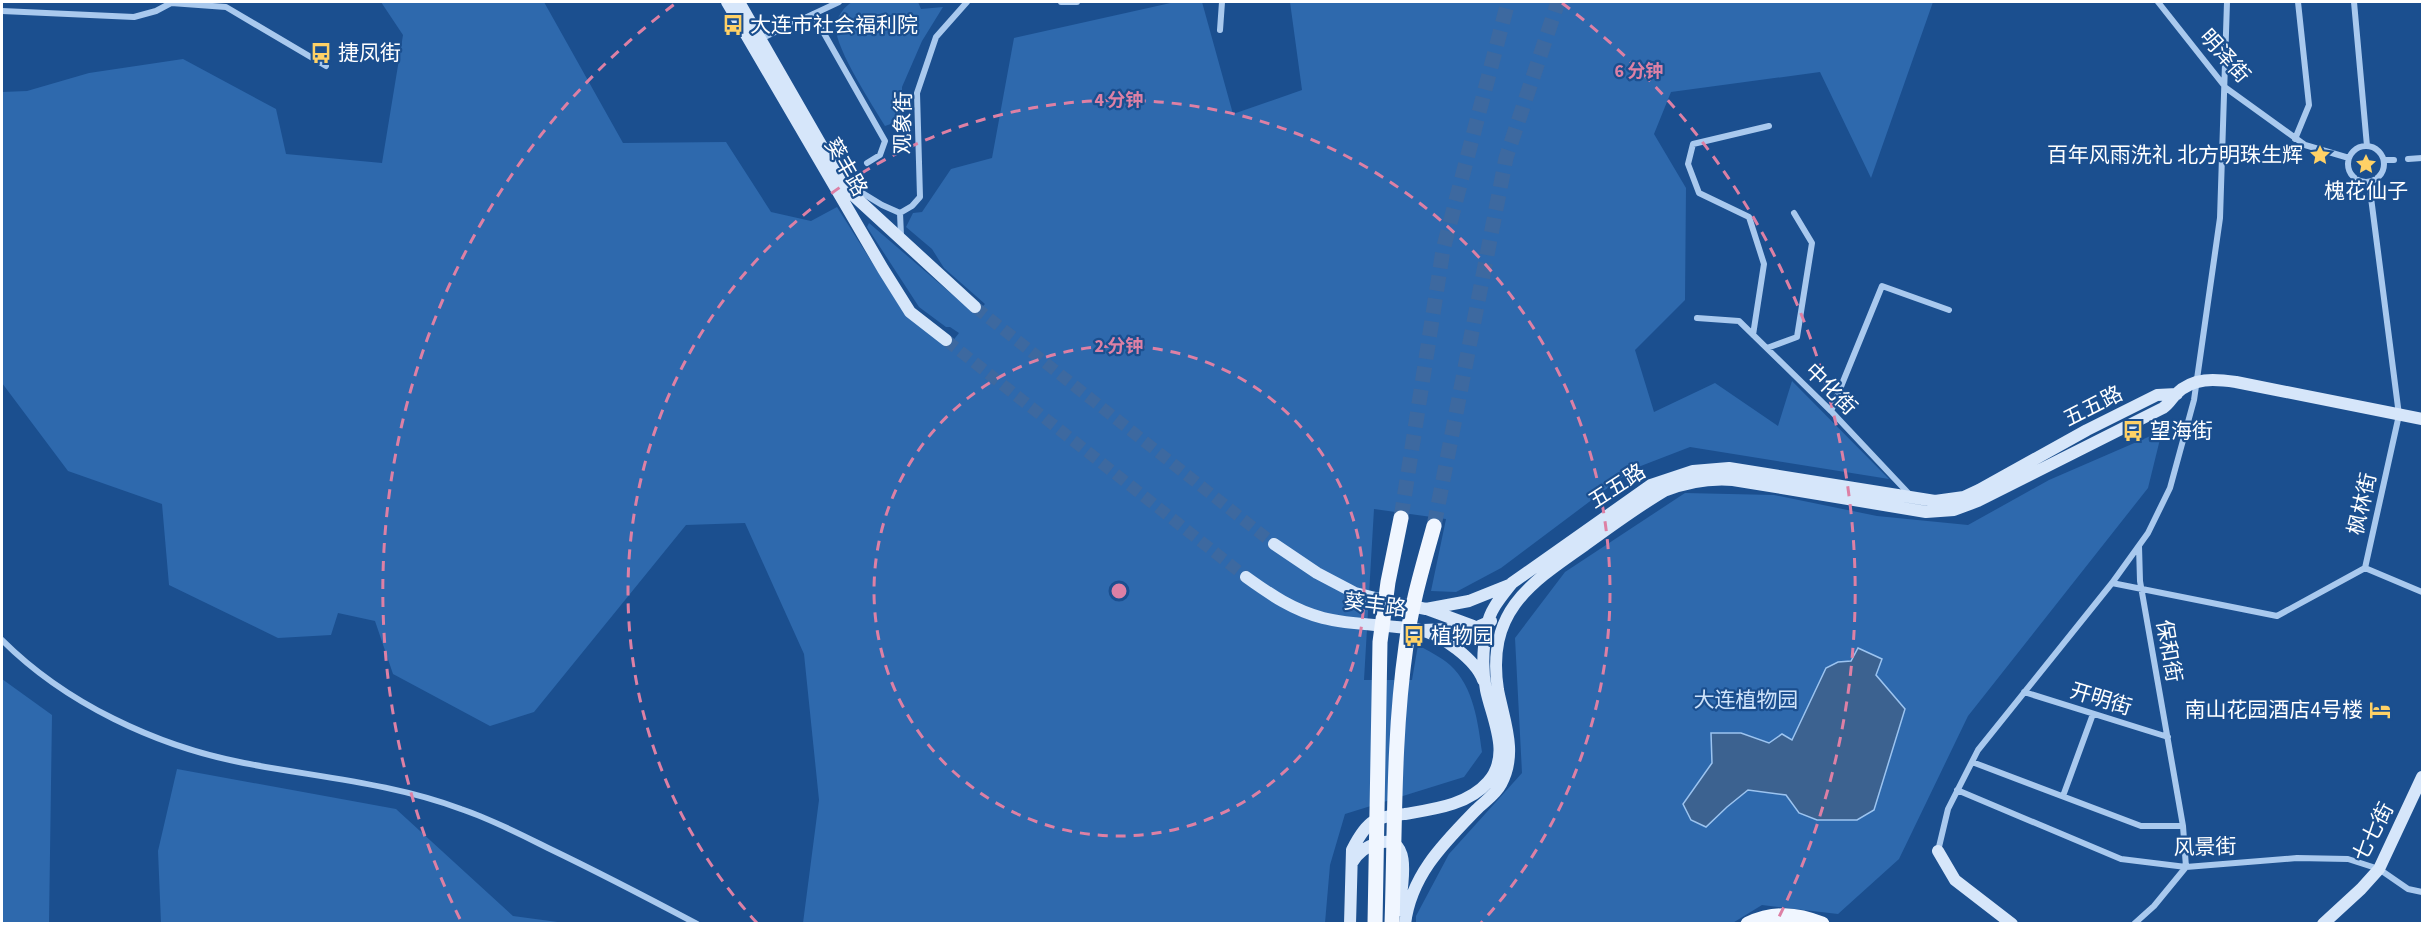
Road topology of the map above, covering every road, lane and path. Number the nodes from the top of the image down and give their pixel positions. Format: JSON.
{"nodes":[{"id":1,"x":727,"y":2,"type":"edge"},
{"id":2,"x":739,"y":2,"type":"edge"},
{"id":3,"x":838,"y":2,"type":"edge"},
{"id":4,"x":967,"y":2,"type":"edge"},
{"id":5,"x":1061,"y":2,"type":"edge"},
{"id":6,"x":1077,"y":2,"type":"edge"},
{"id":7,"x":1222,"y":2,"type":"edge"},
{"id":8,"x":2158,"y":2,"type":"edge"},
{"id":9,"x":2227,"y":2,"type":"edge"},
{"id":10,"x":2298,"y":2,"type":"edge"},
{"id":11,"x":2354,"y":2,"type":"edge"},
{"id":12,"x":2,"y":11,"type":"edge"},
{"id":13,"x":813,"y":14,"type":"junction"},
{"id":14,"x":1220,"y":30,"type":"dead end"},
{"id":15,"x":760,"y":39,"type":"junction"},
{"id":16,"x":326,"y":66,"type":"dead end"},
{"id":17,"x":2226,"y":88,"type":"junction"},
{"id":18,"x":1770,"y":126,"type":"dead end"},
{"id":19,"x":2295,"y":139,"type":"junction"},
{"id":20,"x":2367,"y":146,"type":"junction"},
{"id":21,"x":2349,"y":158,"type":"junction"},
{"id":22,"x":2422,"y":158,"type":"edge"},
{"id":23,"x":2408,"y":159,"type":"dead end"},
{"id":24,"x":2384,"y":160,"type":"junction"},
{"id":25,"x":2394,"y":160,"type":"dead end"},
{"id":26,"x":867,"y":163,"type":"dead end"},
{"id":27,"x":842,"y":181,"type":"junction"},
{"id":28,"x":2369,"y":182,"type":"junction"},
{"id":29,"x":900,"y":213,"type":"junction"},
{"id":30,"x":1794,"y":213,"type":"dead end"},
{"id":31,"x":902,"y":240,"type":"junction"},
{"id":32,"x":975,"y":307,"type":"tunnel mouth"},
{"id":33,"x":1949,"y":310,"type":"dead end"},
{"id":34,"x":1697,"y":318,"type":"dead end"},
{"id":35,"x":1753,"y":334,"type":"junction"},
{"id":36,"x":946,"y":340,"type":"tunnel mouth"},
{"id":37,"x":1767,"y":348,"type":"junction"},
{"id":38,"x":2197,"y":381,"type":"junction"},
{"id":39,"x":2177,"y":393,"type":"junction"},
{"id":40,"x":1831,"y":411,"type":"junction"},
{"id":41,"x":2399,"y":415,"type":"junction"},
{"id":42,"x":2422,"y":419,"type":"edge"},
{"id":43,"x":1913,"y":498,"type":"junction"},
{"id":44,"x":1926,"y":512,"type":"junction"},
{"id":45,"x":1401,"y":518,"type":"tunnel mouth"},
{"id":46,"x":1434,"y":526,"type":"tunnel mouth"},
{"id":47,"x":1274,"y":544,"type":"tunnel mouth"},
{"id":48,"x":2139,"y":546,"type":"junction"},
{"id":49,"x":2365,"y":568,"type":"junction"},
{"id":50,"x":1246,"y":577,"type":"tunnel mouth"},
{"id":51,"x":1512,"y":583,"type":"junction"},
{"id":52,"x":2112,"y":583,"type":"junction"},
{"id":53,"x":2142,"y":589,"type":"junction"},
{"id":54,"x":2422,"y":592,"type":"edge"},
{"id":55,"x":1513,"y":605,"type":"junction"},
{"id":56,"x":1426,"y":609,"type":"junction"},
{"id":57,"x":1444,"y":615,"type":"junction"},
{"id":58,"x":1481,"y":626,"type":"junction"},
{"id":59,"x":1422,"y":630,"type":"junction"},
{"id":60,"x":1443,"y":630,"type":"junction"},
{"id":61,"x":2,"y":640,"type":"edge"},
{"id":62,"x":1485,"y":642,"type":"junction"},
{"id":63,"x":1497,"y":662,"type":"junction"},
{"id":64,"x":1485,"y":687,"type":"junction"},
{"id":65,"x":2024,"y":692,"type":"junction"},
{"id":66,"x":2093,"y":714,"type":"junction"},
{"id":67,"x":2168,"y":737,"type":"junction"},
{"id":68,"x":1972,"y":762,"type":"junction"},
{"id":69,"x":2422,"y":777,"type":"edge"},
{"id":70,"x":1957,"y":790,"type":"junction"},
{"id":71,"x":2063,"y":796,"type":"junction"},
{"id":72,"x":2183,"y":826,"type":"junction"},
{"id":73,"x":1938,"y":851,"type":"joint"},
{"id":74,"x":1352,"y":864,"type":"junction"},
{"id":75,"x":2186,"y":867,"type":"junction"},
{"id":76,"x":2379,"y":869,"type":"junction"},
{"id":77,"x":2422,"y":892,"type":"edge"},
{"id":78,"x":697,"y":924,"type":"edge"},
{"id":79,"x":1350,"y":924,"type":"edge"},
{"id":80,"x":1374,"y":924,"type":"edge"},
{"id":81,"x":1392,"y":924,"type":"edge"},
{"id":82,"x":1399,"y":924,"type":"edge"},
{"id":83,"x":1405,"y":924,"type":"edge"},
{"id":84,"x":1748,"y":924,"type":"edge"},
{"id":85,"x":1822,"y":924,"type":"edge"},
{"id":86,"x":2012,"y":924,"type":"edge"},
{"id":87,"x":2134,"y":924,"type":"edge"},
{"id":88,"x":2323,"y":924,"type":"edge"}],
"edges":[{"from":1,"to":36,"type":"main road","name":"葵丰路"},
{"from":2,"to":15,"type":"main road","name":"葵丰路"},
{"from":3,"to":13,"type":"street"},
{"from":4,"to":29,"type":"street","name":"观象街"},
{"from":5,"to":6,"type":"street"},
{"from":7,"to":14,"type":"street"},
{"from":8,"to":17,"type":"street","name":"明泽街"},
{"from":9,"to":17,"type":"street"},
{"from":10,"to":19,"type":"street"},
{"from":11,"to":20,"type":"street"},
{"from":12,"to":16,"type":"street"},
{"from":13,"to":15,"type":"street"},
{"from":13,"to":26,"type":"street"},
{"from":15,"to":27,"type":"main road","name":"葵丰路"},
{"from":17,"to":19,"type":"street","name":"明泽街"},
{"from":17,"to":38,"type":"street"},
{"from":18,"to":35,"type":"street"},
{"from":19,"to":21,"type":"street","name":"明泽街"},
{"from":20,"to":21,"type":"street"},
{"from":20,"to":24,"type":"street"},
{"from":21,"to":28,"type":"street"},
{"from":22,"to":23,"type":"street"},
{"from":24,"to":25,"type":"street"},
{"from":24,"to":28,"type":"street"},
{"from":27,"to":29,"type":"street"},
{"from":27,"to":31,"type":"main road","name":"葵丰路"},
{"from":28,"to":41,"type":"street","name":"枫林街"},
{"from":29,"to":31,"type":"street"},
{"from":30,"to":37,"type":"street"},
{"from":31,"to":32,"type":"main road","name":"葵丰路"},
{"from":33,"to":40,"type":"street"},
{"from":34,"to":35,"type":"street","name":"中化街"},
{"from":35,"to":37,"type":"street","name":"中化街"},
{"from":37,"to":40,"type":"street","name":"中化街"},
{"from":38,"to":39,"type":"main road","name":"五五路"},
{"from":38,"to":41,"type":"main road"},
{"from":38,"to":48,"type":"street"},
{"from":39,"to":43,"type":"main road","name":"五五路"},
{"from":39,"to":44,"type":"main road","name":"五五路"},
{"from":40,"to":43,"type":"street","name":"中化街"},
{"from":41,"to":42,"type":"main road"},
{"from":41,"to":49,"type":"street","name":"枫林街"},
{"from":43,"to":44,"type":"street","name":"中化街"},
{"from":43,"to":51,"type":"main road","name":"五五路"},
{"from":44,"to":55,"type":"main road","name":"五五路"},
{"from":45,"to":80,"type":"main road","bridge":true},
{"from":46,"to":81,"type":"main road","bridge":true},
{"from":47,"to":56,"type":"main road","name":"葵丰路"},
{"from":48,"to":52,"type":"street"},
{"from":48,"to":53,"type":"street","name":"保和街"},
{"from":49,"to":53,"type":"street","name":"枫林街"},
{"from":49,"to":54,"type":"street"},
{"from":50,"to":59,"type":"main road","name":"葵丰路"},
{"from":51,"to":56,"type":"main road","name":"葵丰路"},
{"from":51,"to":58,"type":"main road","name":"五五路"},
{"from":52,"to":53,"type":"street","name":"枫林街"},
{"from":52,"to":65,"type":"street"},
{"from":53,"to":67,"type":"street","name":"保和街"},
{"from":55,"to":58,"type":"main road"},
{"from":55,"to":63,"type":"main road","name":"五五路"},
{"from":56,"to":57,"type":"main road"},
{"from":57,"to":58,"type":"main road"},
{"from":57,"to":60,"type":"main road"},
{"from":58,"to":60,"type":"main road"},
{"from":58,"to":62,"type":"main road"},
{"from":59,"to":60,"type":"main road"},
{"from":59,"to":64,"type":"main road","name":"葵丰路"},
{"from":61,"to":78,"type":"street"},
{"from":62,"to":63,"type":"main road"},
{"from":62,"to":64,"type":"main road"},
{"from":63,"to":83,"type":"main road","name":"五五路"},
{"from":64,"to":74,"type":"main road"},
{"from":65,"to":66,"type":"street","name":"开明街"},
{"from":65,"to":68,"type":"street"},
{"from":66,"to":67,"type":"street","name":"开明街"},
{"from":66,"to":71,"type":"street"},
{"from":67,"to":72,"type":"street","name":"保和街"},
{"from":68,"to":70,"type":"street"},
{"from":68,"to":71,"type":"street"},
{"from":69,"to":76,"type":"main road","name":"七七街"},
{"from":70,"to":73,"type":"street"},
{"from":70,"to":75,"type":"street","name":"风景街"},
{"from":71,"to":72,"type":"street"},
{"from":72,"to":75,"type":"street","name":"保和街"},
{"from":73,"to":86,"type":"main road"},
{"from":74,"to":79,"type":"main road"},
{"from":74,"to":82,"type":"main road"},
{"from":75,"to":76,"type":"street","name":"风景街"},
{"from":75,"to":87,"type":"street"},
{"from":76,"to":77,"type":"street","name":"风景街"},
{"from":76,"to":88,"type":"main road","name":"七七街"},
{"from":84,"to":85,"type":"main road"}]}
